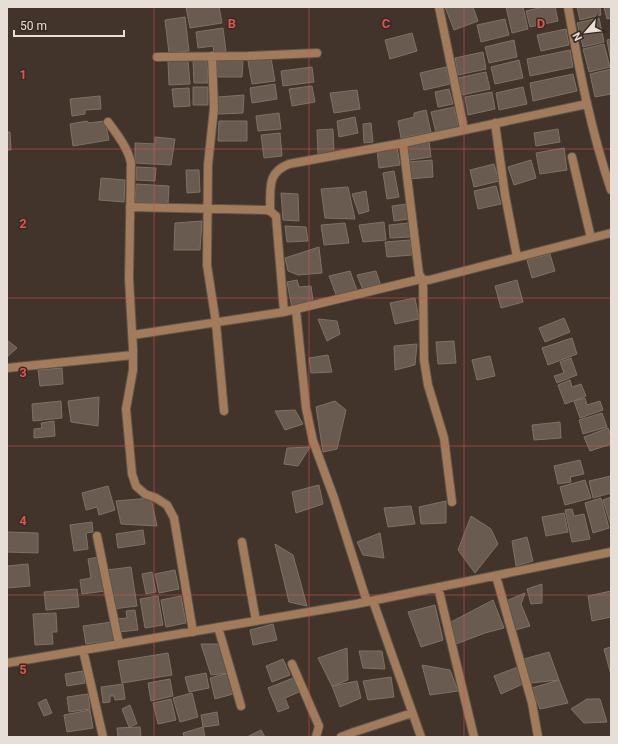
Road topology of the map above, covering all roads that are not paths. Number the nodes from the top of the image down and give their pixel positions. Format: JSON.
{"nodes":[{"id":1,"x":439,"y":7,"type":"edge"},
{"id":2,"x":568,"y":7,"type":"edge"},
{"id":3,"x":317,"y":53,"type":"dead end"},
{"id":4,"x":157,"y":56,"type":"dead end"},
{"id":5,"x":212,"y":56,"type":"junction"},
{"id":6,"x":587,"y":104,"type":"junction"},
{"id":7,"x":108,"y":122,"type":"dead end"},
{"id":8,"x":495,"y":123,"type":"junction"},
{"id":9,"x":464,"y":129,"type":"junction"},
{"id":10,"x":403,"y":143,"type":"junction"},
{"id":11,"x":572,"y":157,"type":"dead end"},
{"id":12,"x":611,"y":190,"type":"edge"},
{"id":13,"x":130,"y":207,"type":"junction"},
{"id":14,"x":207,"y":208,"type":"junction"},
{"id":15,"x":270,"y":211,"type":"junction"},
{"id":16,"x":611,"y":233,"type":"edge"},
{"id":17,"x":591,"y":238,"type":"junction"},
{"id":18,"x":517,"y":257,"type":"junction"},
{"id":19,"x":422,"y":279,"type":"junction"},
{"id":20,"x":296,"y":310,"type":"junction"},
{"id":21,"x":284,"y":312,"type":"junction"},
{"id":22,"x":216,"y":323,"type":"junction"},
{"id":23,"x":132,"y":335,"type":"junction"},
{"id":24,"x":133,"y":354,"type":"junction"},
{"id":25,"x":7,"y":368,"type":"edge"},
{"id":26,"x":224,"y":411,"type":"dead end"},
{"id":27,"x":452,"y":502,"type":"dead end"},
{"id":28,"x":97,"y":536,"type":"dead end"},
{"id":29,"x":242,"y":542,"type":"dead end"},
{"id":30,"x":611,"y":552,"type":"edge"},
{"id":31,"x":496,"y":576,"type":"junction"},
{"id":32,"x":438,"y":588,"type":"junction"},
{"id":33,"x":370,"y":601,"type":"junction"},
{"id":34,"x":256,"y":621,"type":"junction"},
{"id":35,"x":218,"y":627,"type":"junction"},
{"id":36,"x":193,"y":632,"type":"junction"},
{"id":37,"x":119,"y":644,"type":"junction"},
{"id":38,"x":83,"y":650,"type":"junction"},
{"id":39,"x":7,"y":663,"type":"edge"},
{"id":40,"x":292,"y":664,"type":"dead end"},
{"id":41,"x":241,"y":706,"type":"dead end"},
{"id":42,"x":412,"y":713,"type":"junction"},
{"id":43,"x":103,"y":737,"type":"edge"},
{"id":44,"x":316,"y":737,"type":"edge"},
{"id":45,"x":341,"y":737,"type":"edge"},
{"id":46,"x":421,"y":737,"type":"edge"},
{"id":47,"x":474,"y":737,"type":"edge"},
{"id":48,"x":538,"y":737,"type":"edge"}],
"edges":[{"from":1,"to":9,"type":"street"},
{"from":2,"to":6,"type":"street"},
{"from":3,"to":5,"type":"street"},
{"from":4,"to":5,"type":"street"},
{"from":5,"to":14,"type":"street"},
{"from":6,"to":8,"type":"street"},
{"from":6,"to":12,"type":"street"},
{"from":7,"to":13,"type":"street"},
{"from":8,"to":9,"type":"street"},
{"from":8,"to":18,"type":"street"},
{"from":9,"to":10,"type":"street"},
{"from":10,"to":15,"type":"street"},
{"from":10,"to":19,"type":"street"},
{"from":11,"to":17,"type":"street"},
{"from":13,"to":14,"type":"street"},
{"from":13,"to":23,"type":"street"},
{"from":14,"to":15,"type":"street"},
{"from":14,"to":22,"type":"street"},
{"from":15,"to":21,"type":"street"},
{"from":16,"to":17,"type":"street"},
{"from":17,"to":18,"type":"street"},
{"from":18,"to":19,"type":"street"},
{"from":19,"to":20,"type":"street"},
{"from":19,"to":27,"type":"street"},
{"from":20,"to":21,"type":"street"},
{"from":20,"to":33,"type":"street"},
{"from":21,"to":22,"type":"street"},
{"from":22,"to":23,"type":"street"},
{"from":22,"to":26,"type":"street"},
{"from":23,"to":24,"type":"street"},
{"from":24,"to":25,"type":"street"},
{"from":24,"to":36,"type":"street"},
{"from":28,"to":37,"type":"street"},
{"from":29,"to":34,"type":"street"},
{"from":30,"to":31,"type":"street"},
{"from":31,"to":32,"type":"street"},
{"from":31,"to":48,"type":"street"},
{"from":32,"to":33,"type":"street"},
{"from":32,"to":47,"type":"street"},
{"from":33,"to":34,"type":"street"},
{"from":33,"to":42,"type":"street"},
{"from":34,"to":35,"type":"street"},
{"from":35,"to":36,"type":"street"},
{"from":35,"to":41,"type":"street"},
{"from":36,"to":37,"type":"street"},
{"from":37,"to":38,"type":"street"},
{"from":38,"to":39,"type":"street"},
{"from":38,"to":43,"type":"street"},
{"from":40,"to":44,"type":"street"},
{"from":42,"to":45,"type":"street"},
{"from":42,"to":46,"type":"street"}]}
